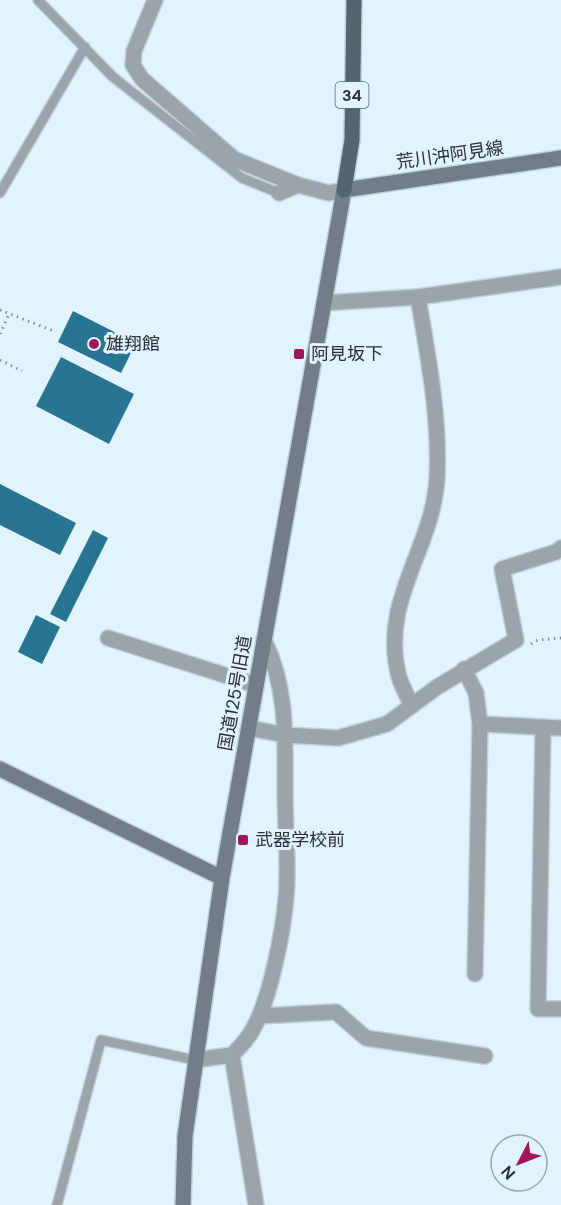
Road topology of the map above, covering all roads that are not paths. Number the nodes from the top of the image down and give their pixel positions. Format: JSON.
{"nodes":[{"id":1,"x":38,"y":0,"type":"edge"},
{"id":2,"x":155,"y":0,"type":"edge"},
{"id":3,"x":354,"y":0,"type":"edge"},
{"id":4,"x":85,"y":47,"type":"junction"},
{"id":5,"x":561,"y":158,"type":"edge"},
{"id":6,"x":298,"y":185,"type":"junction"},
{"id":7,"x":345,"y":190,"type":"junction"},
{"id":8,"x":0,"y":193,"type":"edge"},
{"id":9,"x":279,"y":193,"type":"joint"},
{"id":10,"x":561,"y":277,"type":"edge"},
{"id":11,"x":418,"y":297,"type":"junction"},
{"id":12,"x":324,"y":303,"type":"junction"},
{"id":13,"x":561,"y":548,"type":"edge"},
{"id":14,"x":108,"y":638,"type":"dead end"},
{"id":15,"x":264,"y":640,"type":"junction"},
{"id":16,"x":465,"y":669,"type":"junction"},
{"id":17,"x":256,"y":685,"type":"junction"},
{"id":18,"x":412,"y":706,"type":"junction"},
{"id":19,"x":480,"y":724,"type":"junction"},
{"id":20,"x":543,"y":727,"type":"junction"},
{"id":21,"x":249,"y":728,"type":"junction"},
{"id":22,"x":561,"y":728,"type":"edge"},
{"id":23,"x":285,"y":735,"type":"junction"},
{"id":24,"x":0,"y":769,"type":"edge"},
{"id":25,"x":222,"y":878,"type":"junction"},
{"id":26,"x":475,"y":974,"type":"dead end"},
{"id":27,"x":561,"y":1009,"type":"edge"},
{"id":28,"x":259,"y":1016,"type":"junction"},
{"id":29,"x":232,"y":1055,"type":"junction"},
{"id":30,"x":485,"y":1056,"type":"dead end"},
{"id":31,"x":195,"y":1060,"type":"junction"},
{"id":32,"x":57,"y":1205,"type":"edge"},
{"id":33,"x":183,"y":1205,"type":"edge"},
{"id":34,"x":256,"y":1205,"type":"edge"}],
"edges":[{"from":1,"to":4,"type":"lane"},
{"from":2,"to":6,"type":"street"},
{"from":3,"to":7,"type":"main road","number":"34"},
{"from":4,"to":8,"type":"lane"},
{"from":4,"to":9,"type":"lane"},
{"from":5,"to":7,"type":"street","name":"荒川沖阿見線"},
{"from":6,"to":7,"type":"street"},
{"from":6,"to":9,"type":"street"},
{"from":7,"to":12,"type":"street","name":"国道125号旧道"},
{"from":10,"to":11,"type":"street"},
{"from":11,"to":12,"type":"street"},
{"from":11,"to":18,"type":"street"},
{"from":12,"to":15,"type":"street","name":"国道125号旧道"},
{"from":13,"to":16,"type":"street"},
{"from":14,"to":17,"type":"street"},
{"from":15,"to":17,"type":"street","name":"国道125号旧道"},
{"from":15,"to":23,"type":"street"},
{"from":16,"to":18,"type":"street"},
{"from":16,"to":19,"type":"street"},
{"from":17,"to":21,"type":"street","name":"国道125号旧道"},
{"from":18,"to":23,"type":"street"},
{"from":19,"to":20,"type":"street"},
{"from":19,"to":26,"type":"street"},
{"from":20,"to":22,"type":"street"},
{"from":20,"to":27,"type":"street"},
{"from":21,"to":23,"type":"street"},
{"from":21,"to":25,"type":"street","name":"国道125号旧道"},
{"from":23,"to":28,"type":"street"},
{"from":24,"to":25,"type":"street"},
{"from":25,"to":31,"type":"street","name":"国道125号旧道"},
{"from":28,"to":29,"type":"street"},
{"from":28,"to":30,"type":"street"},
{"from":29,"to":31,"type":"street"},
{"from":29,"to":34,"type":"street"},
{"from":31,"to":32,"type":"lane"},
{"from":31,"to":33,"type":"street","name":"国道125号旧道"}]}
